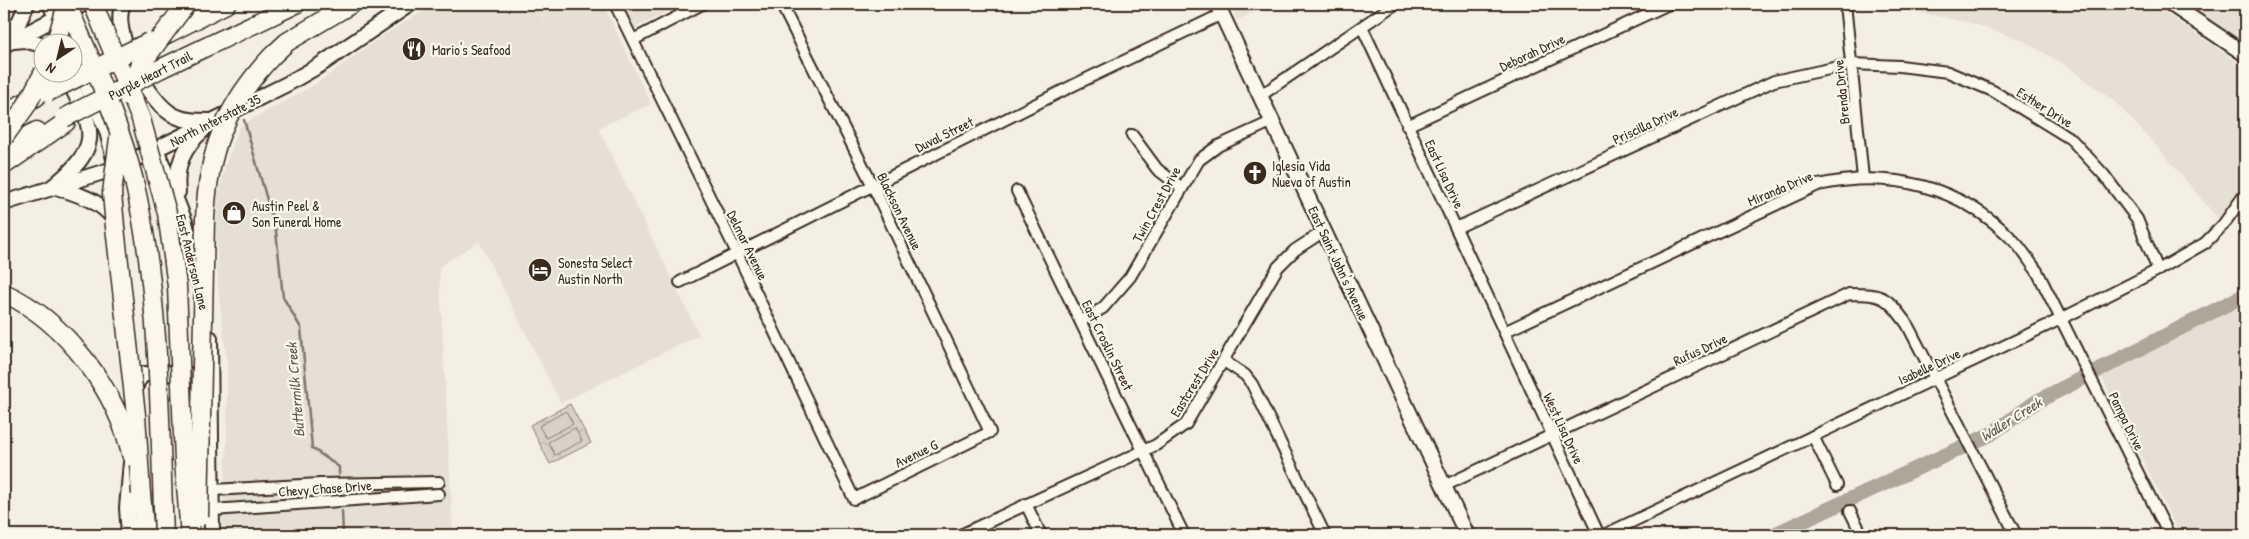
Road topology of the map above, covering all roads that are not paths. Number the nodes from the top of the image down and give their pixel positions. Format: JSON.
{"nodes":[{"id":1,"x":27,"y":4,"type":"edge"},
{"id":2,"x":50,"y":4,"type":"edge"},
{"id":3,"x":83,"y":4,"type":"edge"},
{"id":4,"x":93,"y":4,"type":"edge"},
{"id":5,"x":100,"y":4,"type":"edge"},
{"id":6,"x":123,"y":4,"type":"edge"},
{"id":7,"x":186,"y":4,"type":"edge"},
{"id":8,"x":226,"y":4,"type":"edge"},
{"id":9,"x":296,"y":4,"type":"edge"},
{"id":10,"x":351,"y":4,"type":"edge"},
{"id":11,"x":410,"y":4,"type":"edge"},
{"id":12,"x":615,"y":4,"type":"edge"},
{"id":13,"x":702,"y":4,"type":"edge"},
{"id":14,"x":781,"y":4,"type":"edge"},
{"id":15,"x":1396,"y":4,"type":"edge"},
{"id":16,"x":1669,"y":4,"type":"edge"},
{"id":17,"x":1845,"y":4,"type":"edge"},
{"id":18,"x":2171,"y":4,"type":"edge"},
{"id":19,"x":63,"y":8,"type":"edge"},
{"id":20,"x":1220,"y":9,"type":"edge"},
{"id":21,"x":1362,"y":27,"type":"junction"},
{"id":22,"x":58,"y":32,"type":"edge"},
{"id":23,"x":67,"y":32,"type":"edge"},
{"id":24,"x":633,"y":40,"type":"junction"},
{"id":25,"x":6,"y":41,"type":"edge"},
{"id":26,"x":32,"y":42,"type":"edge"},
{"id":27,"x":2245,"y":54,"type":"edge"},
{"id":28,"x":1852,"y":64,"type":"junction"},
{"id":29,"x":82,"y":75,"type":"edge"},
{"id":30,"x":39,"y":82,"type":"edge"},
{"id":31,"x":69,"y":82,"type":"edge"},
{"id":32,"x":1260,"y":96,"type":"junction"},
{"id":33,"x":4,"y":113,"type":"edge"},
{"id":34,"x":65,"y":120,"type":"junction"},
{"id":35,"x":214,"y":120,"type":"junction"},
{"id":36,"x":1273,"y":122,"type":"junction"},
{"id":37,"x":1407,"y":126,"type":"junction"},
{"id":38,"x":1132,"y":135,"type":"dead end"},
{"id":39,"x":4,"y":137,"type":"edge"},
{"id":40,"x":4,"y":148,"type":"edge"},
{"id":41,"x":156,"y":149,"type":"junction"},
{"id":42,"x":4,"y":165,"type":"edge"},
{"id":43,"x":116,"y":168,"type":"junction"},
{"id":44,"x":1863,"y":178,"type":"junction"},
{"id":45,"x":53,"y":186,"type":"junction"},
{"id":46,"x":873,"y":186,"type":"junction"},
{"id":47,"x":1182,"y":188,"type":"junction"},
{"id":48,"x":1017,"y":191,"type":"dead end"},
{"id":49,"x":2245,"y":194,"type":"edge"},
{"id":50,"x":4,"y":203,"type":"edge"},
{"id":51,"x":185,"y":222,"type":"junction"},
{"id":52,"x":1456,"y":228,"type":"junction"},
{"id":53,"x":120,"y":229,"type":"junction"},
{"id":54,"x":1324,"y":231,"type":"junction"},
{"id":55,"x":738,"y":253,"type":"junction"},
{"id":56,"x":2158,"y":270,"type":"junction"},
{"id":57,"x":680,"y":282,"type":"dead end"},
{"id":58,"x":4,"y":293,"type":"edge"},
{"id":59,"x":2061,"y":319,"type":"junction"},
{"id":60,"x":1081,"y":321,"type":"junction"},
{"id":61,"x":1504,"y":332,"type":"junction"},
{"id":62,"x":1224,"y":361,"type":"junction"},
{"id":63,"x":1936,"y":378,"type":"junction"},
{"id":64,"x":133,"y":399,"type":"junction"},
{"id":65,"x":210,"y":403,"type":"junction"},
{"id":66,"x":990,"y":432,"type":"joint"},
{"id":67,"x":1551,"y":434,"type":"junction"},
{"id":68,"x":1813,"y":436,"type":"junction"},
{"id":69,"x":1142,"y":450,"type":"junction"},
{"id":70,"x":439,"y":482,"type":"dead end"},
{"id":71,"x":1837,"y":485,"type":"dead end"},
{"id":72,"x":1444,"y":486,"type":"junction"},
{"id":73,"x":213,"y":490,"type":"junction"},
{"id":74,"x":141,"y":494,"type":"junction"},
{"id":75,"x":439,"y":494,"type":"dead end"},
{"id":76,"x":854,"y":499,"type":"joint"},
{"id":77,"x":1026,"y":504,"type":"junction"},
{"id":78,"x":213,"y":510,"type":"junction"},
{"id":79,"x":1850,"y":511,"type":"dead end"},
{"id":80,"x":129,"y":535,"type":"edge"},
{"id":81,"x":145,"y":535,"type":"edge"},
{"id":82,"x":164,"y":535,"type":"edge"},
{"id":83,"x":190,"y":535,"type":"edge"},
{"id":84,"x":197,"y":535,"type":"edge"},
{"id":85,"x":212,"y":535,"type":"edge"},
{"id":86,"x":960,"y":535,"type":"edge"},
{"id":87,"x":1041,"y":535,"type":"edge"},
{"id":88,"x":1184,"y":535,"type":"edge"},
{"id":89,"x":1324,"y":535,"type":"edge"},
{"id":90,"x":1467,"y":535,"type":"edge"},
{"id":91,"x":1599,"y":535,"type":"edge"},
{"id":92,"x":1604,"y":535,"type":"edge"},
{"id":93,"x":1862,"y":535,"type":"edge"},
{"id":94,"x":2016,"y":535,"type":"edge"},
{"id":95,"x":2169,"y":535,"type":"edge"}],
"edges":[{"from":1,"to":25,"type":"main road"},
{"from":2,"to":19,"type":"main road"},
{"from":3,"to":19,"type":"main road"},
{"from":4,"to":83,"type":"highway","bridge":true},
{"from":5,"to":41,"type":"main road","name":"East Anderson Lane"},
{"from":6,"to":35,"type":"main road"},
{"from":7,"to":74,"type":"highway","bridge":true},
{"from":8,"to":33,"type":"highway","bridge":true},
{"from":9,"to":34,"type":"highway","name":"Purple Heart Trail","bridge":true},
{"from":10,"to":84,"type":"highway","bridge":true},
{"from":11,"to":35,"type":"main road","name":"North Interstate 35"},
{"from":12,"to":24,"type":"street","name":"Delmar Avenue"},
{"from":13,"to":24,"type":"street"},
{"from":14,"to":46,"type":"street","name":"Blackson Avenue"},
{"from":15,"to":21,"type":"street"},
{"from":16,"to":37,"type":"street","name":"Deborah Drive"},
{"from":17,"to":28,"type":"street","name":"Brenda Drive"},
{"from":18,"to":27,"type":"main road"},
{"from":19,"to":22,"type":"highway","bridge":true},
{"from":19,"to":23,"type":"main road"},
{"from":19,"to":25,"type":"main road"},
{"from":19,"to":82,"type":"highway","bridge":true},
{"from":20,"to":32,"type":"main road","name":"East Saint John's Avenue"},
{"from":20,"to":46,"type":"street","name":"Duval Street"},
{"from":21,"to":32,"type":"street"},
{"from":21,"to":37,"type":"street","name":"East Lisa Drive"},
{"from":24,"to":55,"type":"street","name":"Delmar Avenue"},
{"from":25,"to":26,"type":"main road"},
{"from":28,"to":44,"type":"street","name":"Brenda Drive"},
{"from":28,"to":52,"type":"street","name":"Priscilla Drive"},
{"from":28,"to":56,"type":"street","name":"Esther Drive"},
{"from":29,"to":43,"type":"main road"},
{"from":30,"to":39,"type":"highway","bridge":true},
{"from":31,"to":45,"type":"main road"},
{"from":32,"to":36,"type":"main road","name":"East Saint John's Avenue"},
{"from":34,"to":40,"type":"highway","name":"Purple Heart Trail"},
{"from":34,"to":42,"type":"highway"},
{"from":35,"to":41,"type":"main road","name":"North Interstate 35"},
{"from":35,"to":51,"type":"main road"},
{"from":36,"to":47,"type":"street","name":"Twin Crest Drive"},
{"from":36,"to":54,"type":"main road","name":"East Saint John's Avenue"},
{"from":37,"to":52,"type":"street","name":"East Lisa Drive"},
{"from":38,"to":47,"type":"street"},
{"from":41,"to":43,"type":"main road","name":"North Interstate 35"},
{"from":41,"to":51,"type":"main road","name":"East Anderson Lane"},
{"from":43,"to":45,"type":"main road","name":"North Interstate 35"},
{"from":43,"to":53,"type":"main road"},
{"from":44,"to":59,"type":"street","name":"Miranda Drive"},
{"from":44,"to":61,"type":"street","name":"Miranda Drive"},
{"from":45,"to":50,"type":"main road","name":"North Interstate 35"},
{"from":45,"to":53,"type":"main road"},
{"from":46,"to":55,"type":"street","name":"Duval Street"},
{"from":46,"to":66,"type":"street","name":"Blackson Avenue"},
{"from":47,"to":60,"type":"street","name":"Twin Crest Drive"},
{"from":48,"to":60,"type":"street","name":"East Croslin Street"},
{"from":49,"to":56,"type":"street","name":"Isabelle Drive"},
{"from":51,"to":65,"type":"main road","name":"East Anderson Lane"},
{"from":52,"to":61,"type":"street","name":"East Lisa Drive"},
{"from":53,"to":64,"type":"main road"},
{"from":54,"to":62,"type":"street","name":"Eastcrest Drive"},
{"from":54,"to":72,"type":"main road","name":"East Saint John's Avenue"},
{"from":55,"to":57,"type":"street","name":"Duval Street"},
{"from":55,"to":76,"type":"street","name":"Delmar Avenue"},
{"from":56,"to":59,"type":"street","name":"Isabelle Drive"},
{"from":58,"to":74,"type":"highway","bridge":true},
{"from":59,"to":63,"type":"street","name":"Isabelle Drive"},
{"from":59,"to":95,"type":"street","name":"Pampa Drive"},
{"from":60,"to":69,"type":"street","name":"East Croslin Street"},
{"from":61,"to":67,"type":"street","name":"West Lisa Drive"},
{"from":62,"to":69,"type":"street","name":"Eastcrest Drive"},
{"from":62,"to":89,"type":"street"},
{"from":63,"to":67,"type":"street","name":"Rufus Drive"},
{"from":63,"to":68,"type":"street","name":"Isabelle Drive"},
{"from":63,"to":94,"type":"street","name":"Rufus Drive"},
{"from":64,"to":65,"type":"main road"},
{"from":64,"to":80,"type":"main road"},
{"from":65,"to":73,"type":"main road","name":"East Anderson Lane"},
{"from":66,"to":76,"type":"street","name":"Avenue G"},
{"from":67,"to":72,"type":"street","name":"Rufus Drive"},
{"from":67,"to":91,"type":"street","name":"West Lisa Drive"},
{"from":68,"to":71,"type":"street"},
{"from":68,"to":92,"type":"street","name":"Isabelle Drive"},
{"from":69,"to":77,"type":"street","name":"Eastcrest Drive"},
{"from":69,"to":88,"type":"street","name":"East Croslin Street"},
{"from":70,"to":73,"type":"street","name":"Chevy Chase Drive"},
{"from":72,"to":90,"type":"main road","name":"East Saint John's Avenue"},
{"from":73,"to":78,"type":"main road","name":"East Anderson Lane"},
{"from":74,"to":81,"type":"highway"},
{"from":75,"to":78,"type":"street","name":"Chevy Chase Drive"},
{"from":77,"to":86,"type":"street","name":"Eastcrest Drive"},
{"from":77,"to":87,"type":"street"},
{"from":78,"to":85,"type":"main road","name":"East Anderson Lane"},
{"from":79,"to":93,"type":"street"}]}
